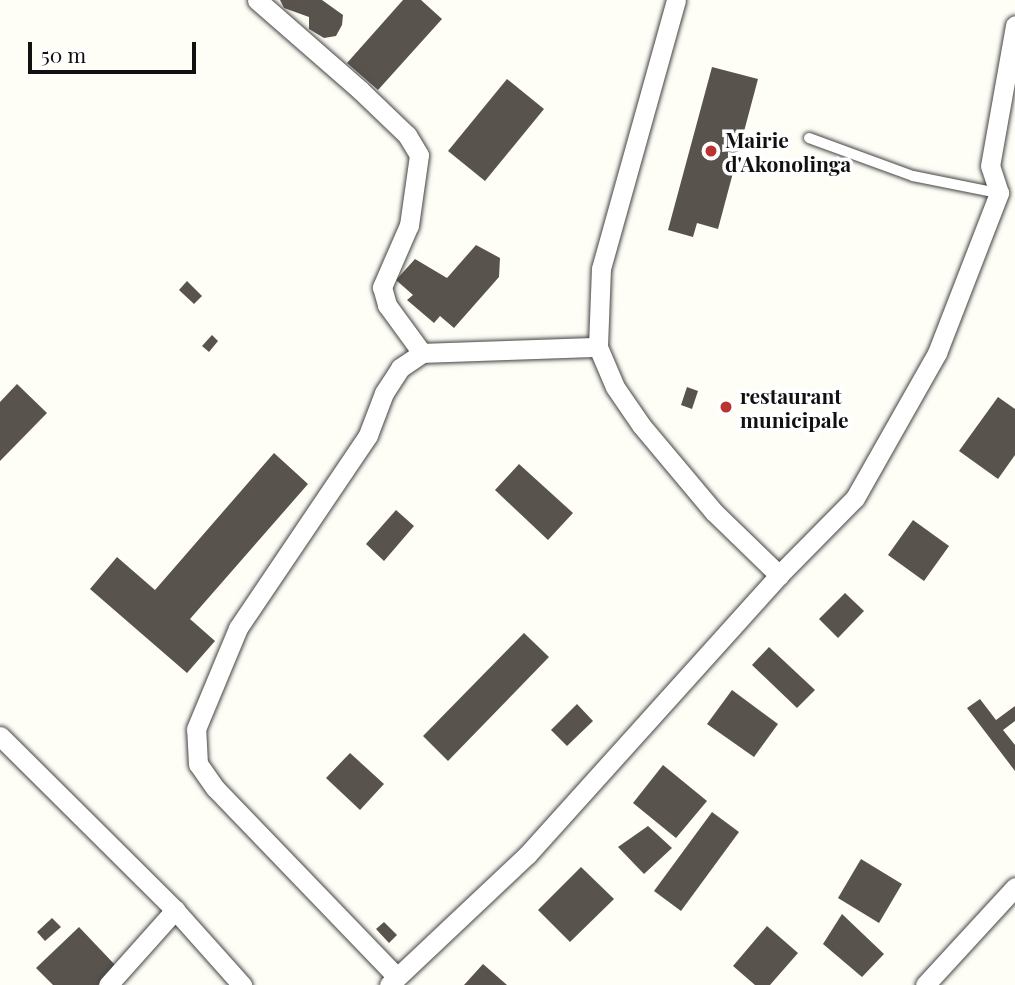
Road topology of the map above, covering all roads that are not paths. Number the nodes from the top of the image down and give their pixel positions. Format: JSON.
{"nodes":[{"id":1,"x":257,"y":0,"type":"edge"},
{"id":2,"x":676,"y":0,"type":"edge"},
{"id":3,"x":1015,"y":25,"type":"edge"},
{"id":4,"x":809,"y":138,"type":"dead end"},
{"id":5,"x":1007,"y":196,"type":"edge"},
{"id":6,"x":598,"y":347,"type":"junction"},
{"id":7,"x":422,"y":353,"type":"junction"},
{"id":8,"x":779,"y":575,"type":"junction"},
{"id":9,"x":0,"y":736,"type":"edge"},
{"id":10,"x":1015,"y":887,"type":"edge"},
{"id":11,"x":175,"y":910,"type":"junction"},
{"id":12,"x":393,"y":981,"type":"edge"},
{"id":13,"x":108,"y":985,"type":"edge"},
{"id":14,"x":242,"y":985,"type":"edge"},
{"id":15,"x":925,"y":985,"type":"edge"}],
"edges":[{"from":1,"to":7,"type":"street"},
{"from":2,"to":6,"type":"street"},
{"from":3,"to":5,"type":"street"},
{"from":4,"to":5,"type":"lane"},
{"from":5,"to":8,"type":"street"},
{"from":6,"to":7,"type":"street"},
{"from":6,"to":8,"type":"street"},
{"from":7,"to":12,"type":"street"},
{"from":8,"to":12,"type":"street"},
{"from":9,"to":11,"type":"street"},
{"from":10,"to":15,"type":"street"},
{"from":11,"to":13,"type":"street"},
{"from":11,"to":14,"type":"street"}]}
